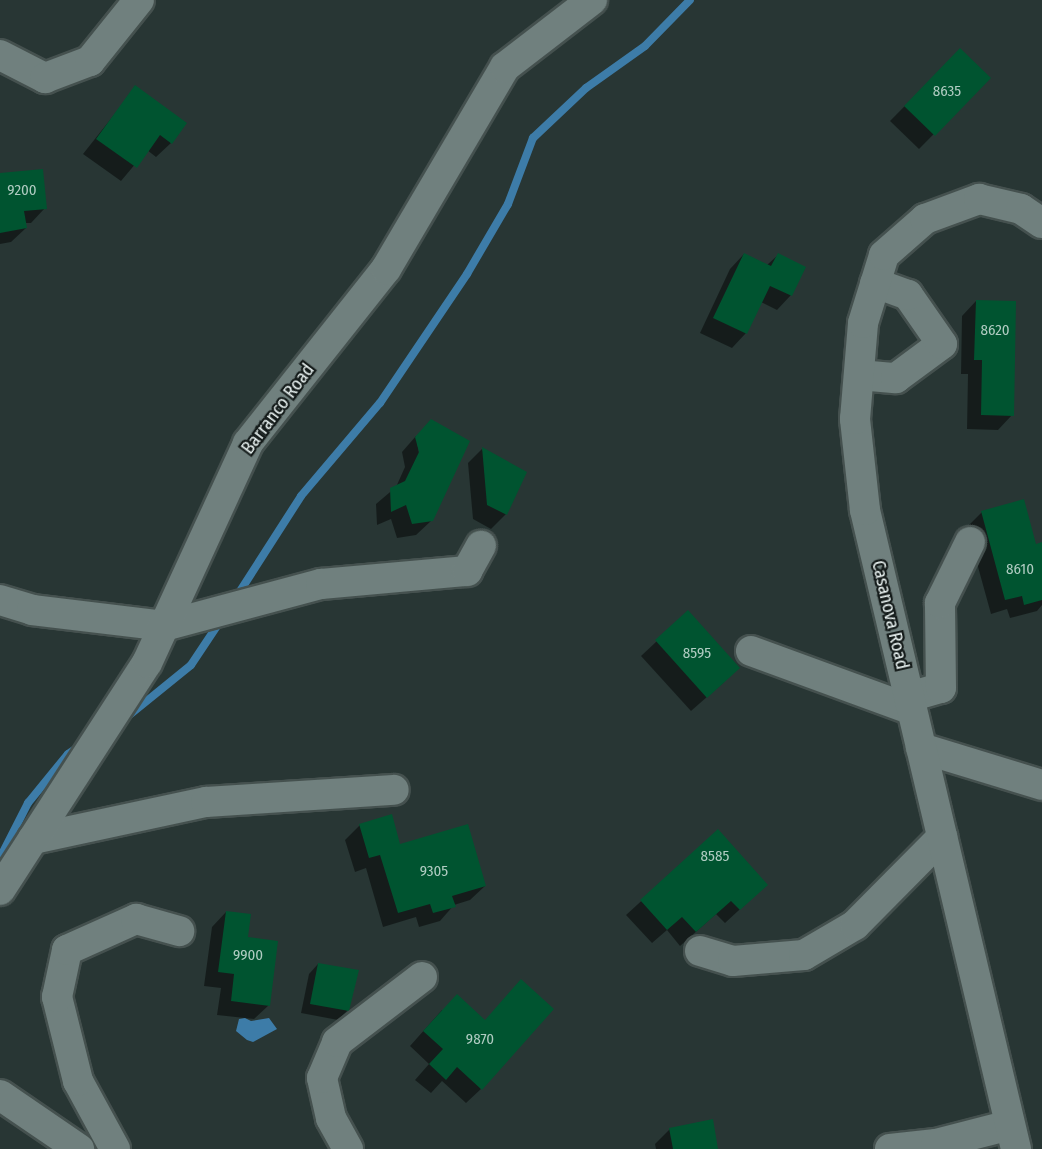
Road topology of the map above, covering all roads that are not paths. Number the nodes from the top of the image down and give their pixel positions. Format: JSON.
{"nodes":[{"id":1,"x":139,"y":0,"type":"edge"},
{"id":2,"x":592,"y":0,"type":"edge"},
{"id":3,"x":0,"y":55,"type":"edge"},
{"id":4,"x":1042,"y":223,"type":"edge"},
{"id":5,"x":875,"y":283,"type":"junction"},
{"id":6,"x":859,"y":375,"type":"junction"},
{"id":7,"x":970,"y":542,"type":"dead end"},
{"id":8,"x":481,"y":546,"type":"dead end"},
{"id":9,"x":0,"y":600,"type":"edge"},
{"id":10,"x":164,"y":626,"type":"junction"},
{"id":11,"x":751,"y":651,"type":"dead end"},
{"id":12,"x":911,"y":703,"type":"junction"},
{"id":13,"x":921,"y":748,"type":"junction"},
{"id":14,"x":1042,"y":785,"type":"edge"},
{"id":15,"x":394,"y":790,"type":"dead end"},
{"id":16,"x":942,"y":837,"type":"junction"},
{"id":17,"x":33,"y":839,"type":"junction"},
{"id":18,"x":0,"y":890,"type":"edge"},
{"id":19,"x":179,"y":932,"type":"dead end"},
{"id":20,"x":700,"y":951,"type":"dead end"},
{"id":21,"x":422,"y":977,"type":"dead end"},
{"id":22,"x":0,"y":1095,"type":"edge"},
{"id":23,"x":1013,"y":1137,"type":"edge"},
{"id":24,"x":79,"y":1149,"type":"edge"},
{"id":25,"x":115,"y":1149,"type":"edge"},
{"id":26,"x":348,"y":1149,"type":"edge"},
{"id":27,"x":890,"y":1149,"type":"edge"}],
"edges":[{"from":1,"to":3,"type":"street"},
{"from":2,"to":10,"type":"street","name":"Barranco Road"},
{"from":4,"to":5,"type":"street","name":"Casanova Road"},
{"from":5,"to":6,"type":"street","name":"Casanova Road"},
{"from":5,"to":6,"type":"street"},
{"from":6,"to":12,"type":"street","name":"Casanova Road"},
{"from":7,"to":12,"type":"street"},
{"from":8,"to":10,"type":"street"},
{"from":9,"to":10,"type":"street"},
{"from":10,"to":17,"type":"street","name":"Barranco Road"},
{"from":11,"to":12,"type":"street"},
{"from":12,"to":13,"type":"street","name":"Casanova Road"},
{"from":13,"to":14,"type":"street"},
{"from":13,"to":16,"type":"street","name":"Casanova Road"},
{"from":15,"to":17,"type":"street"},
{"from":16,"to":20,"type":"street"},
{"from":16,"to":23,"type":"street","name":"Casanova Road"},
{"from":17,"to":18,"type":"street","name":"Barranco Road"},
{"from":19,"to":25,"type":"street"},
{"from":21,"to":26,"type":"street"},
{"from":22,"to":24,"type":"street"},
{"from":23,"to":27,"type":"street"}]}
